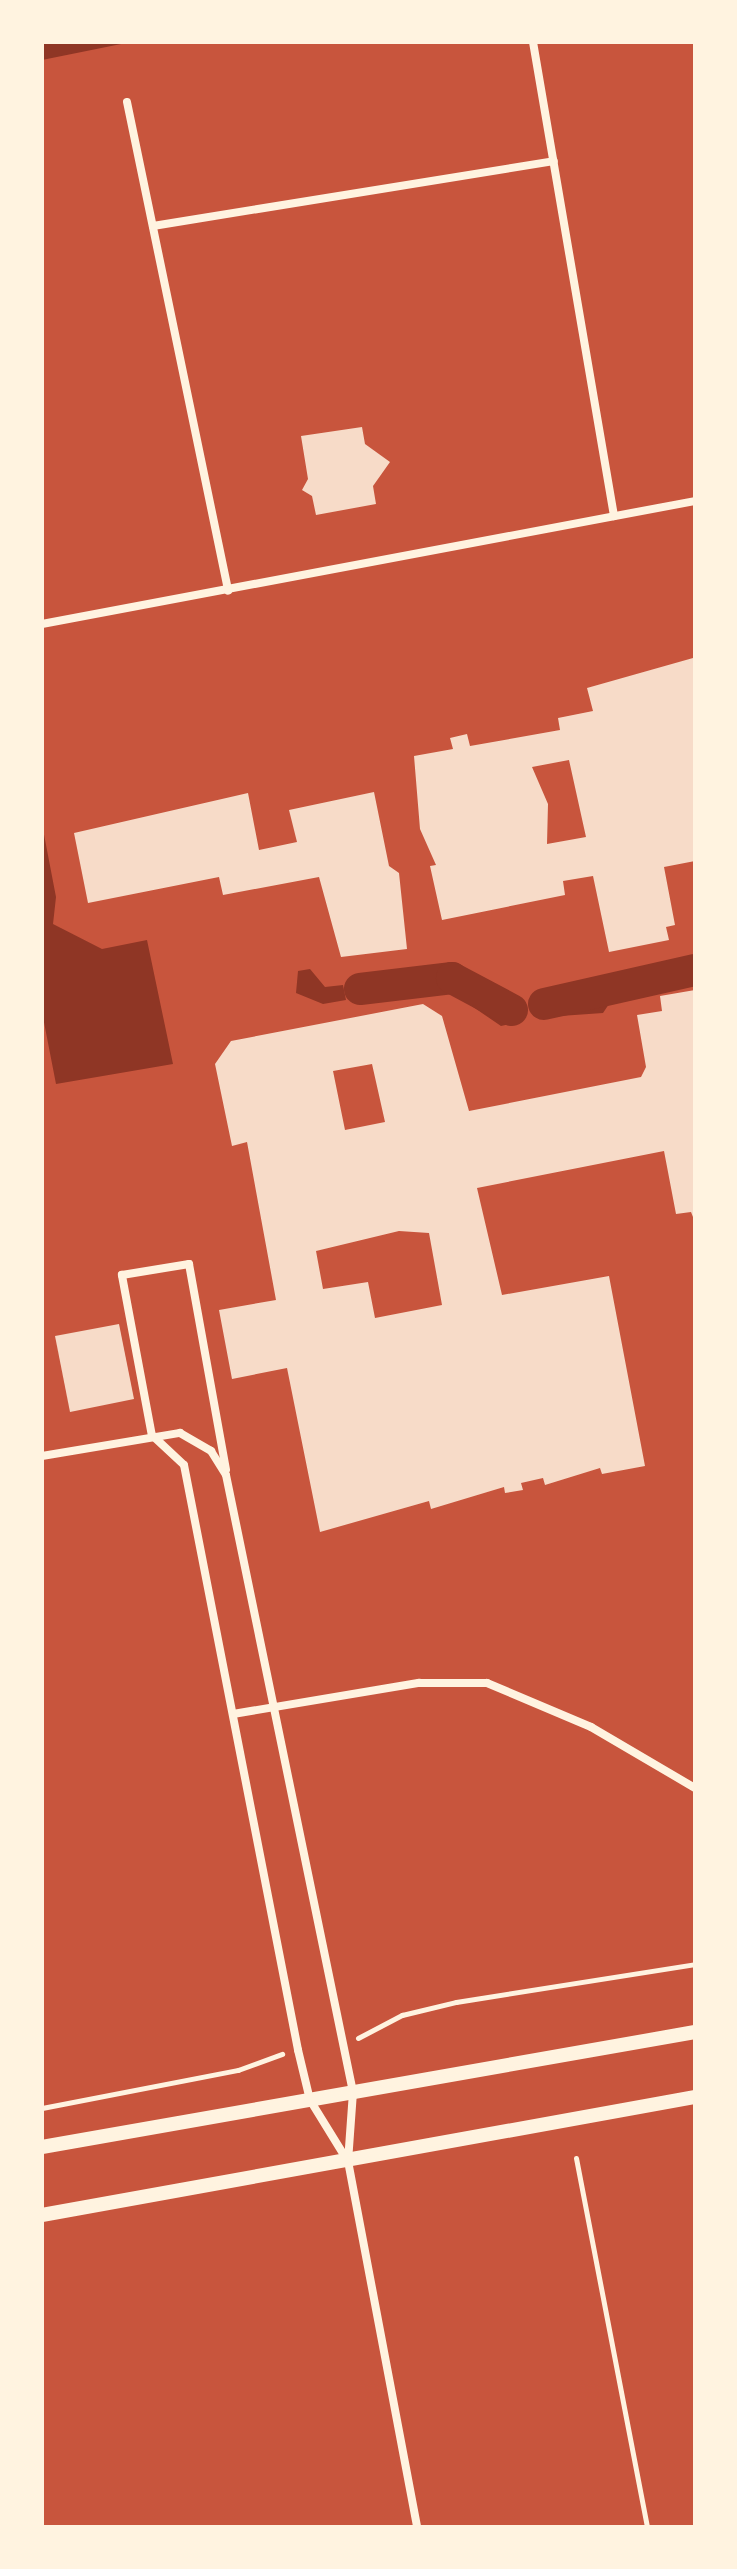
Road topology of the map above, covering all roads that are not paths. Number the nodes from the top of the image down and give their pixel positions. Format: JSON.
{"nodes":[{"id":1,"x":533,"y":42,"type":"edge"},
{"id":2,"x":127,"y":102,"type":"dead end"},
{"id":3,"x":554,"y":161,"type":"junction"},
{"id":4,"x":153,"y":226,"type":"junction"},
{"id":5,"x":695,"y":501,"type":"edge"},
{"id":6,"x":614,"y":516,"type":"junction"},
{"id":7,"x":228,"y":591,"type":"junction"},
{"id":8,"x":42,"y":624,"type":"edge"},
{"id":9,"x":152,"y":1436,"type":"junction"},
{"id":10,"x":42,"y":1456,"type":"edge"},
{"id":11,"x":226,"y":1475,"type":"junction"},
{"id":12,"x":275,"y":1707,"type":"junction"},
{"id":13,"x":233,"y":1714,"type":"junction"},
{"id":14,"x":695,"y":1788,"type":"edge"},
{"id":15,"x":695,"y":2032,"type":"edge"},
{"id":16,"x":353,"y":2092,"type":"junction"},
{"id":17,"x":695,"y":2097,"type":"edge"},
{"id":18,"x":310,"y":2100,"type":"junction"},
{"id":19,"x":42,"y":2147,"type":"edge"},
{"id":20,"x":348,"y":2161,"type":"junction"},
{"id":21,"x":42,"y":2215,"type":"edge"},
{"id":22,"x":417,"y":2527,"type":"edge"}],
"edges":[{"from":1,"to":3,"type":"street"},
{"from":2,"to":4,"type":"street"},
{"from":3,"to":4,"type":"street"},
{"from":3,"to":6,"type":"street"},
{"from":4,"to":7,"type":"street"},
{"from":5,"to":6,"type":"street"},
{"from":6,"to":7,"type":"street"},
{"from":7,"to":8,"type":"street"},
{"from":9,"to":10,"type":"street"},
{"from":9,"to":11,"type":"street"},
{"from":9,"to":11,"type":"street"},
{"from":9,"to":13,"type":"street"},
{"from":11,"to":12,"type":"street"},
{"from":12,"to":13,"type":"street"},
{"from":12,"to":14,"type":"street"},
{"from":12,"to":16,"type":"street"},
{"from":13,"to":18,"type":"street"},
{"from":15,"to":16,"type":"street"},
{"from":16,"to":18,"type":"street"},
{"from":16,"to":20,"type":"street"},
{"from":17,"to":20,"type":"street"},
{"from":18,"to":19,"type":"street"},
{"from":18,"to":20,"type":"street"},
{"from":20,"to":21,"type":"street"},
{"from":20,"to":22,"type":"street"}]}
